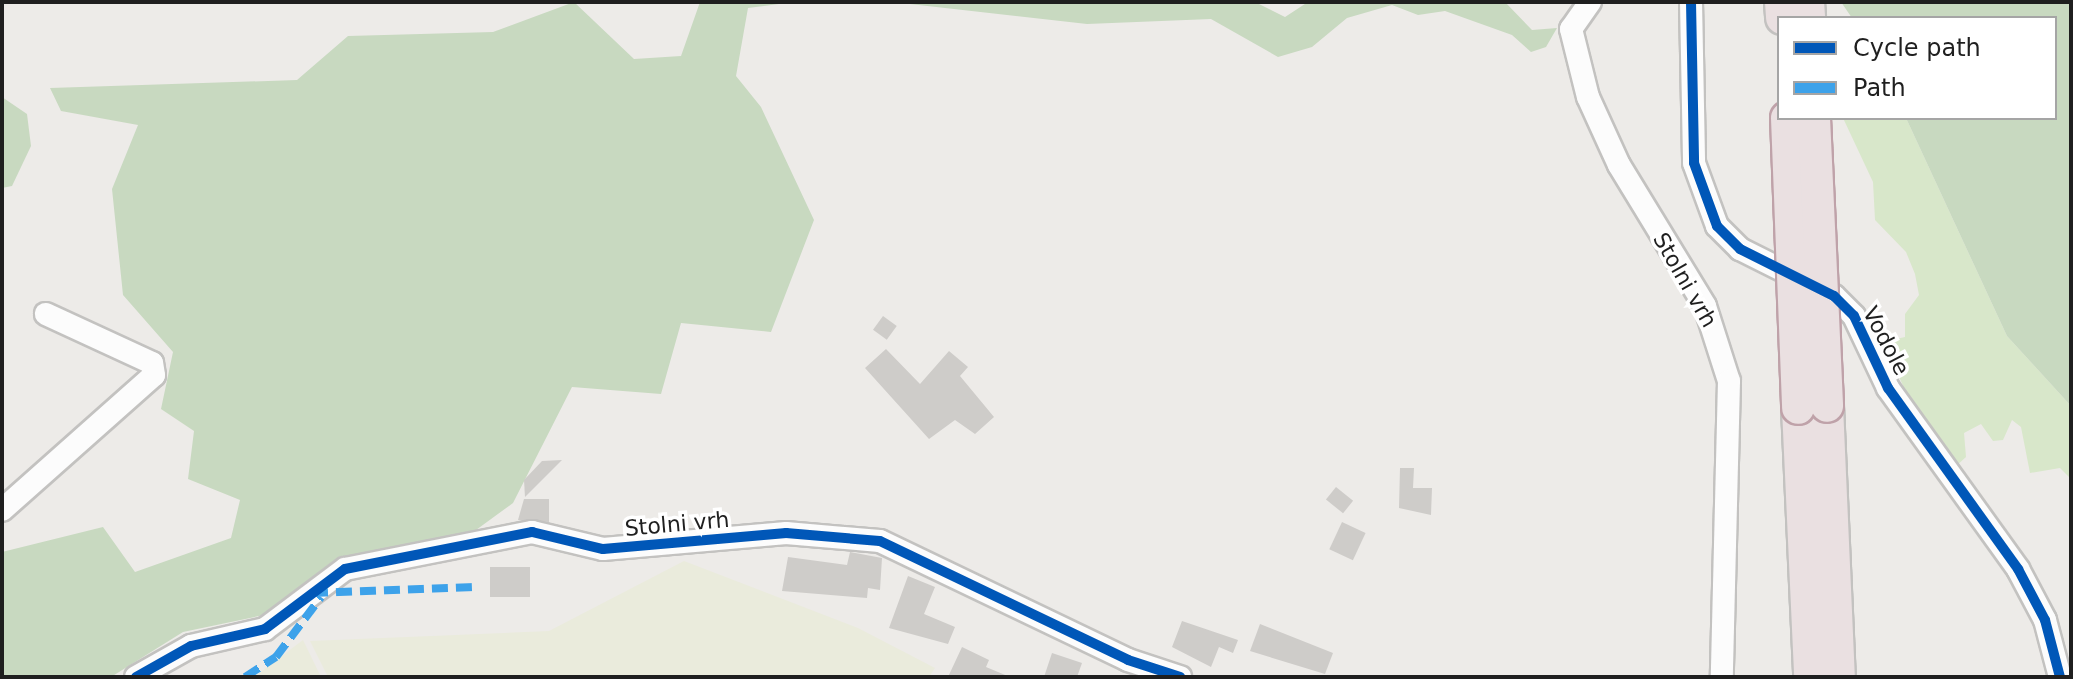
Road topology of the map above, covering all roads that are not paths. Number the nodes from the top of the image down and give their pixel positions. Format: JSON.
{"nodes":[{"id":1,"x":1590,"y":2,"type":"edge"},
{"id":2,"x":1691,"y":2,"type":"edge"},
{"id":3,"x":1787,"y":120,"type":"edge"},
{"id":4,"x":1814,"y":120,"type":"edge"},
{"id":5,"x":46,"y":314,"type":"dead end"},
{"id":6,"x":1812,"y":407,"type":"junction"},
{"id":7,"x":2,"y":510,"type":"edge"},
{"id":8,"x":136,"y":677,"type":"edge"},
{"id":9,"x":1180,"y":677,"type":"edge"},
{"id":10,"x":1722,"y":677,"type":"edge"},
{"id":11,"x":1810,"y":677,"type":"edge"},
{"id":12,"x":1839,"y":677,"type":"edge"},
{"id":13,"x":2060,"y":677,"type":"edge"}],
"edges":[{"from":1,"to":10,"type":"street","name":"Stolni vrh"},
{"from":2,"to":13,"type":"street","name":"Vodole"},
{"from":3,"to":6,"type":"highway","bridge":true},
{"from":4,"to":6,"type":"highway","bridge":true},
{"from":5,"to":7,"type":"street"},
{"from":6,"to":11,"type":"highway"},
{"from":6,"to":12,"type":"highway"},
{"from":8,"to":9,"type":"street","name":"Stolni vrh"}]}
